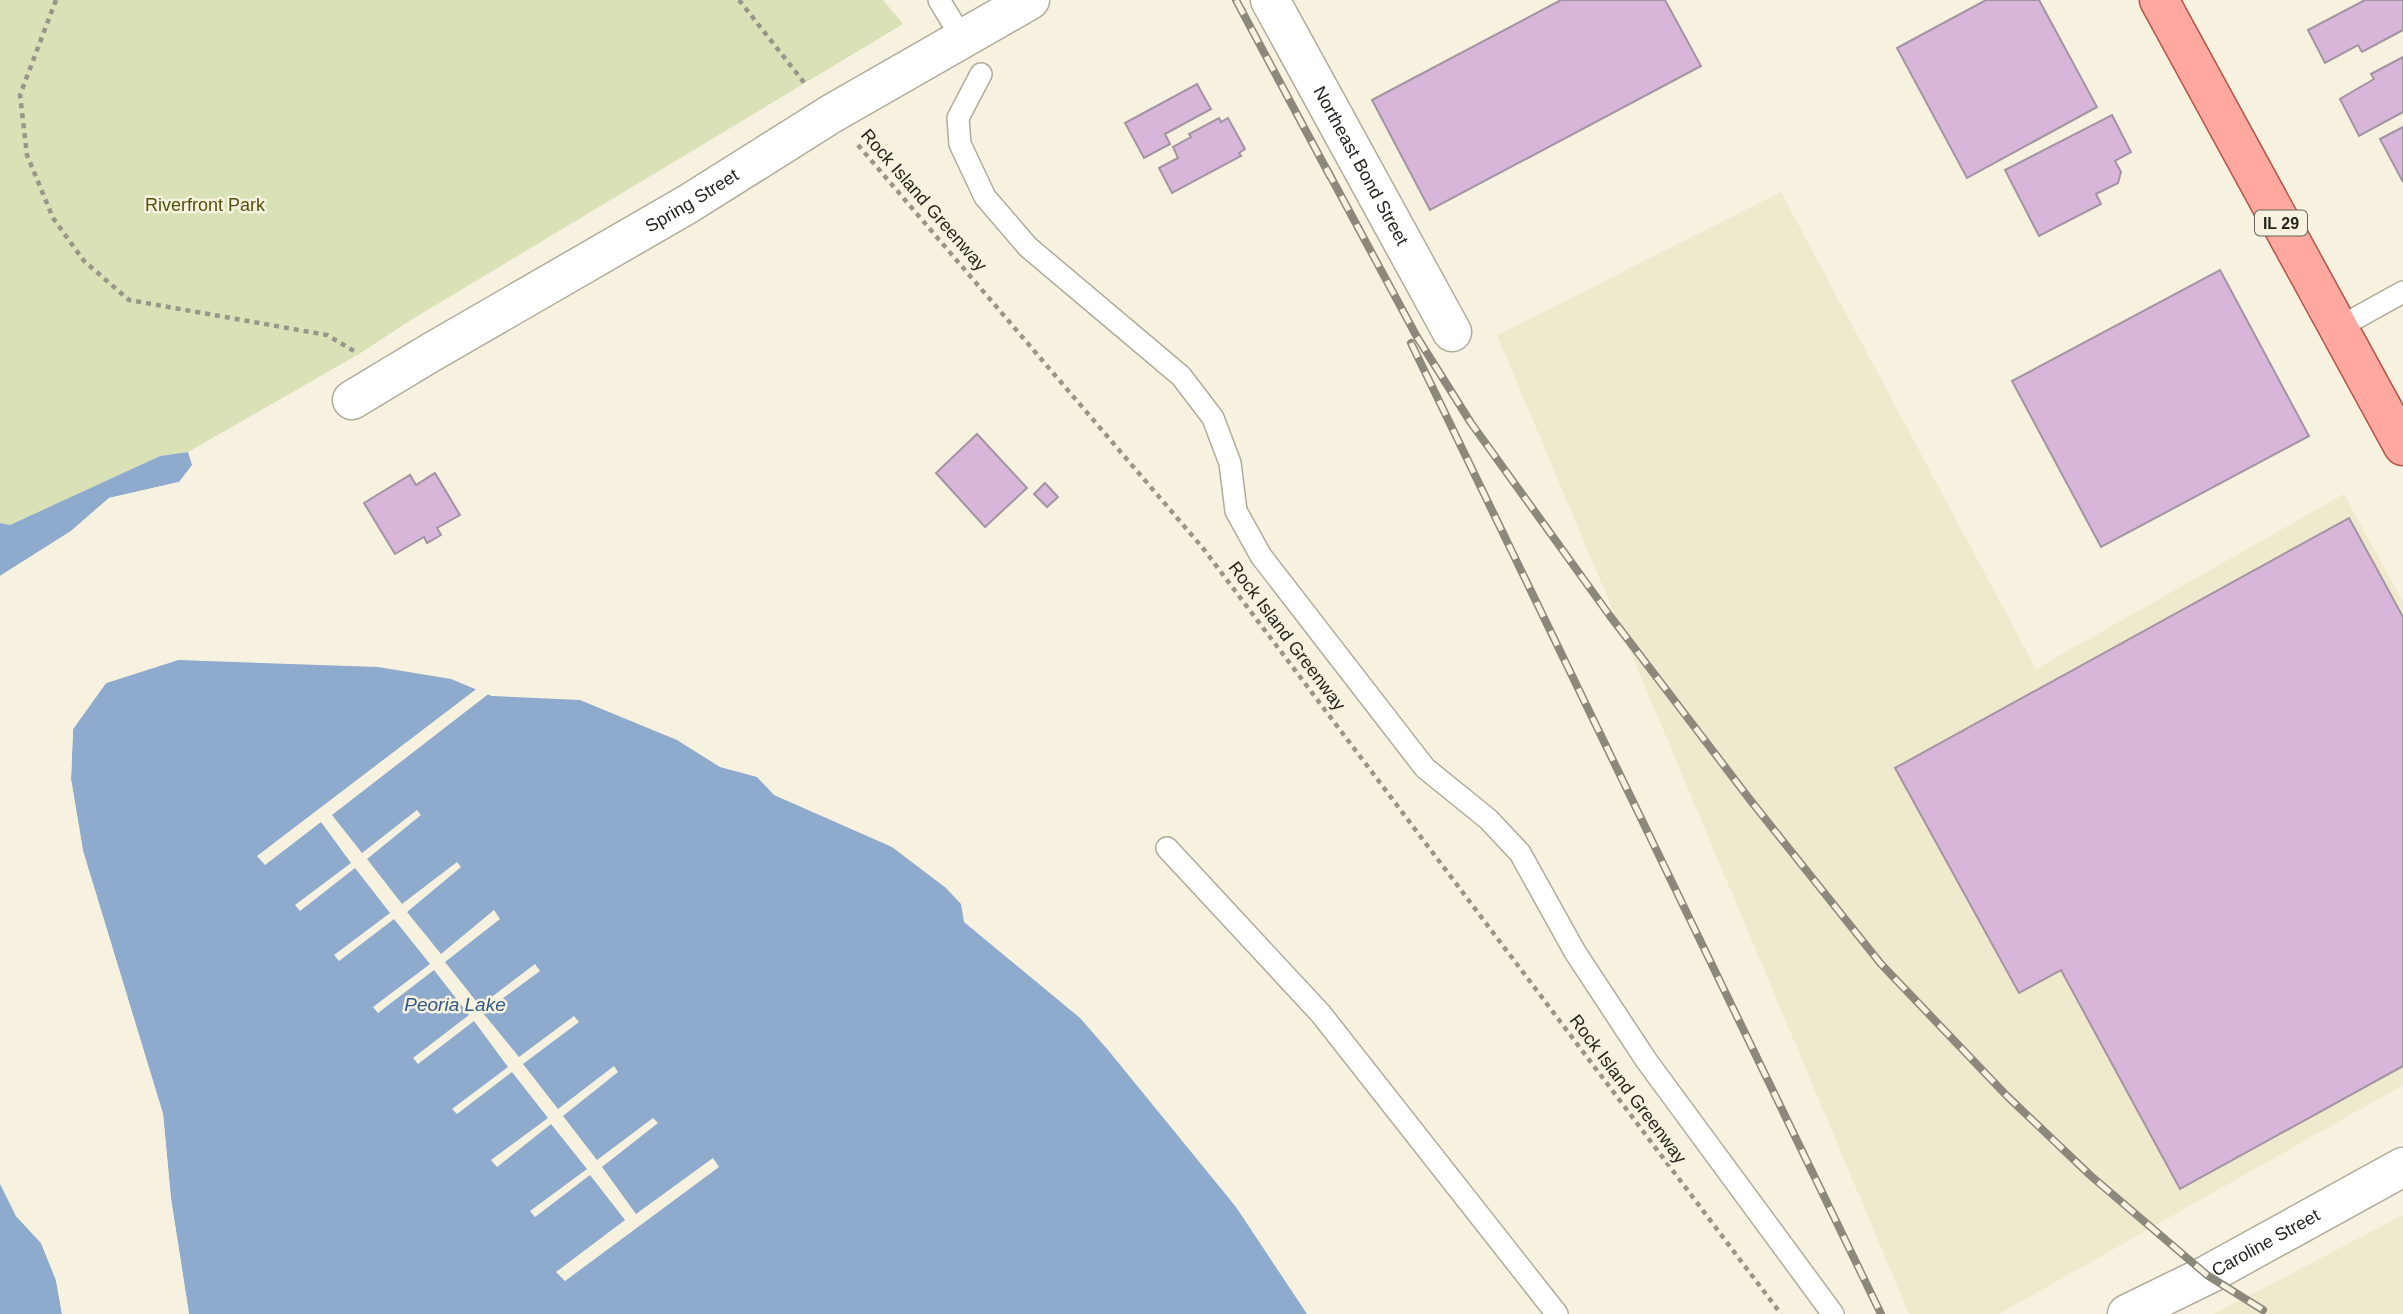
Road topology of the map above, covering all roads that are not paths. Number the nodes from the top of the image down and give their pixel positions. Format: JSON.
{"nodes":[{"id":1,"x":939,"y":0,"type":"edge"},
{"id":2,"x":1030,"y":0,"type":"edge"},
{"id":3,"x":1270,"y":0,"type":"edge"},
{"id":4,"x":2159,"y":0,"type":"edge"},
{"id":5,"x":962,"y":38,"type":"junction"},
{"id":6,"x":981,"y":74,"type":"dead end"},
{"id":7,"x":2403,"y":292,"type":"edge"},
{"id":8,"x":2338,"y":328,"type":"junction"},
{"id":9,"x":1452,"y":332,"type":"dead end"},
{"id":10,"x":352,"y":400,"type":"dead end"},
{"id":11,"x":2403,"y":446,"type":"edge"},
{"id":12,"x":1167,"y":849,"type":"dead end"},
{"id":13,"x":2403,"y":1167,"type":"edge"},
{"id":14,"x":2139,"y":1312,"type":"edge"},
{"id":15,"x":1557,"y":1314,"type":"edge"},
{"id":16,"x":1833,"y":1314,"type":"edge"}],
"edges":[{"from":1,"to":5,"type":"lane"},
{"from":2,"to":5,"type":"street","name":"Spring Street"},
{"from":3,"to":9,"type":"street","name":"Northeast Bond Street"},
{"from":4,"to":8,"type":"main road","number":"IL 29"},
{"from":5,"to":10,"type":"street","name":"Spring Street"},
{"from":6,"to":16,"type":"lane"},
{"from":7,"to":8,"type":"lane"},
{"from":8,"to":11,"type":"main road","number":"IL 29"},
{"from":12,"to":15,"type":"lane"},
{"from":13,"to":14,"type":"street","name":"Caroline Street"}]}
